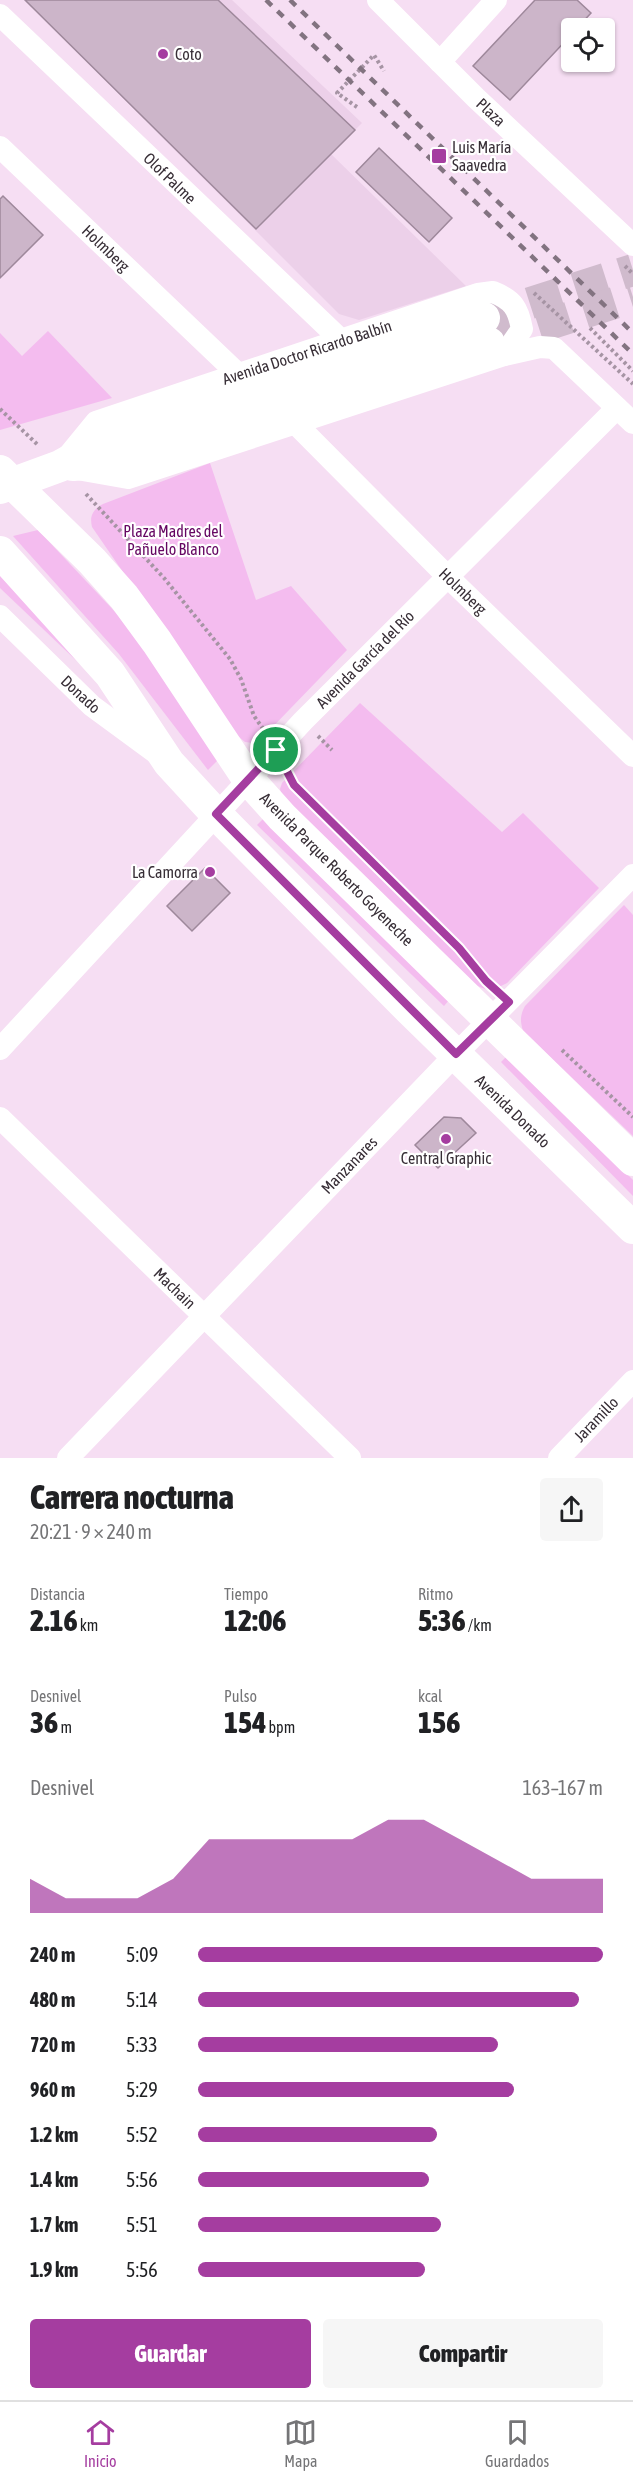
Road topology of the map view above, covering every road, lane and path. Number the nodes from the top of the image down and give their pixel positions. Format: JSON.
{"nodes":[{"id":1,"x":378,"y":0,"type":"edge"},
{"id":2,"x":496,"y":0,"type":"edge"},
{"id":3,"x":3,"y":22,"type":"edge"},
{"id":4,"x":440,"y":62,"type":"junction"},
{"id":5,"x":384,"y":71,"type":"dead end"},
{"id":6,"x":357,"y":107,"type":"dead end"},
{"id":7,"x":0,"y":147,"type":"edge"},
{"id":8,"x":633,"y":245,"type":"edge"},
{"id":9,"x":508,"y":298,"type":"junction"},
{"id":10,"x":590,"y":328,"type":"dead end"},
{"id":11,"x":492,"y":339,"type":"junction"},
{"id":12,"x":341,"y":340,"type":"junction"},
{"id":13,"x":633,"y":371,"type":"edge"},
{"id":14,"x":238,"y":374,"type":"junction"},
{"id":15,"x":633,"y":384,"type":"edge"},
{"id":16,"x":0,"y":409,"type":"edge"},
{"id":17,"x":625,"y":416,"type":"edge"},
{"id":18,"x":296,"y":423,"type":"junction"},
{"id":19,"x":60,"y":466,"type":"junction"},
{"id":20,"x":4,"y":481,"type":"edge"},
{"id":21,"x":0,"y":552,"type":"edge"},
{"id":22,"x":447,"y":576,"type":"junction"},
{"id":23,"x":0,"y":616,"type":"edge"},
{"id":24,"x":276,"y":750,"type":"junction"},
{"id":25,"x":633,"y":756,"type":"edge"},
{"id":26,"x":169,"y":763,"type":"junction"},
{"id":27,"x":248,"y":779,"type":"junction"},
{"id":28,"x":216,"y":814,"type":"junction"},
{"id":29,"x":633,"y":875,"type":"edge"},
{"id":30,"x":459,"y":948,"type":"dead end"},
{"id":31,"x":490,"y":1020,"type":"junction"},
{"id":32,"x":0,"y":1049,"type":"edge"},
{"id":33,"x":456,"y":1054,"type":"junction"},
{"id":34,"x":0,"y":1118,"type":"edge"},
{"id":35,"x":633,"y":1160,"type":"edge"},
{"id":36,"x":633,"y":1228,"type":"edge"},
{"id":37,"x":204,"y":1315,"type":"junction"},
{"id":38,"x":633,"y":1381,"type":"edge"},
{"id":39,"x":68,"y":1458,"type":"edge"},
{"id":40,"x":350,"y":1458,"type":"edge"},
{"id":41,"x":559,"y":1458,"type":"edge"}],
"edges":[{"from":1,"to":4,"type":"street","name":"Plaza"},
{"from":2,"to":4,"type":"street"},
{"from":3,"to":12,"type":"street","name":"Olof Palme"},
{"from":4,"to":8,"type":"street","name":"Plaza"},
{"from":5,"to":6,"type":"path"},
{"from":7,"to":14,"type":"street","name":"Holmberg"},
{"from":9,"to":11,"type":"street"},
{"from":9,"to":12,"type":"street","name":"Avenida Doctor Ricardo Balbín"},
{"from":9,"to":15,"type":"path"},
{"from":10,"to":13,"type":"path"},
{"from":11,"to":17,"type":"street"},
{"from":11,"to":18,"type":"street"},
{"from":11,"to":19,"type":"main road"},
{"from":12,"to":14,"type":"street","name":"Avenida Doctor Ricardo Balbín"},
{"from":14,"to":19,"type":"street","name":"Avenida Doctor Ricardo Balbín"},
{"from":16,"to":19,"type":"path"},
{"from":17,"to":22,"type":"street","name":"Avenida García del Río"},
{"from":18,"to":19,"type":"street"},
{"from":18,"to":22,"type":"street","name":"Holmberg"},
{"from":19,"to":20,"type":"main road","name":"Avenida Doctor Ricardo Balbín"},
{"from":19,"to":24,"type":"path"},
{"from":20,"to":27,"type":"main road","name":"Avenida Parque Roberto Goyeneche"},
{"from":21,"to":26,"type":"main road"},
{"from":22,"to":24,"type":"street","name":"Avenida García del Río"},
{"from":22,"to":25,"type":"street","name":"Holmberg"},
{"from":23,"to":26,"type":"street","name":"Donado"},
{"from":24,"to":27,"type":"street","name":"Avenida García del Río"},
{"from":24,"to":30,"type":"path"},
{"from":26,"to":28,"type":"main road"},
{"from":27,"to":28,"type":"street","name":"Avenida García del Río"},
{"from":27,"to":31,"type":"main road","name":"Avenida Parque Roberto Goyeneche"},
{"from":28,"to":32,"type":"street","name":"Avenida García del Río"},
{"from":28,"to":33,"type":"main road","name":"Avenida Donado"},
{"from":29,"to":31,"type":"street","name":"Manzanares"},
{"from":31,"to":33,"type":"street","name":"Manzanares"},
{"from":31,"to":35,"type":"main road","name":"Avenida Parque Roberto Goyeneche"},
{"from":33,"to":36,"type":"main road","name":"Avenida Donado"},
{"from":33,"to":37,"type":"street","name":"Manzanares"},
{"from":34,"to":37,"type":"street","name":"Machain"},
{"from":37,"to":39,"type":"street","name":"Manzanares"},
{"from":37,"to":40,"type":"street","name":"Machain"},
{"from":38,"to":41,"type":"street","name":"Jaramillo"}]}
